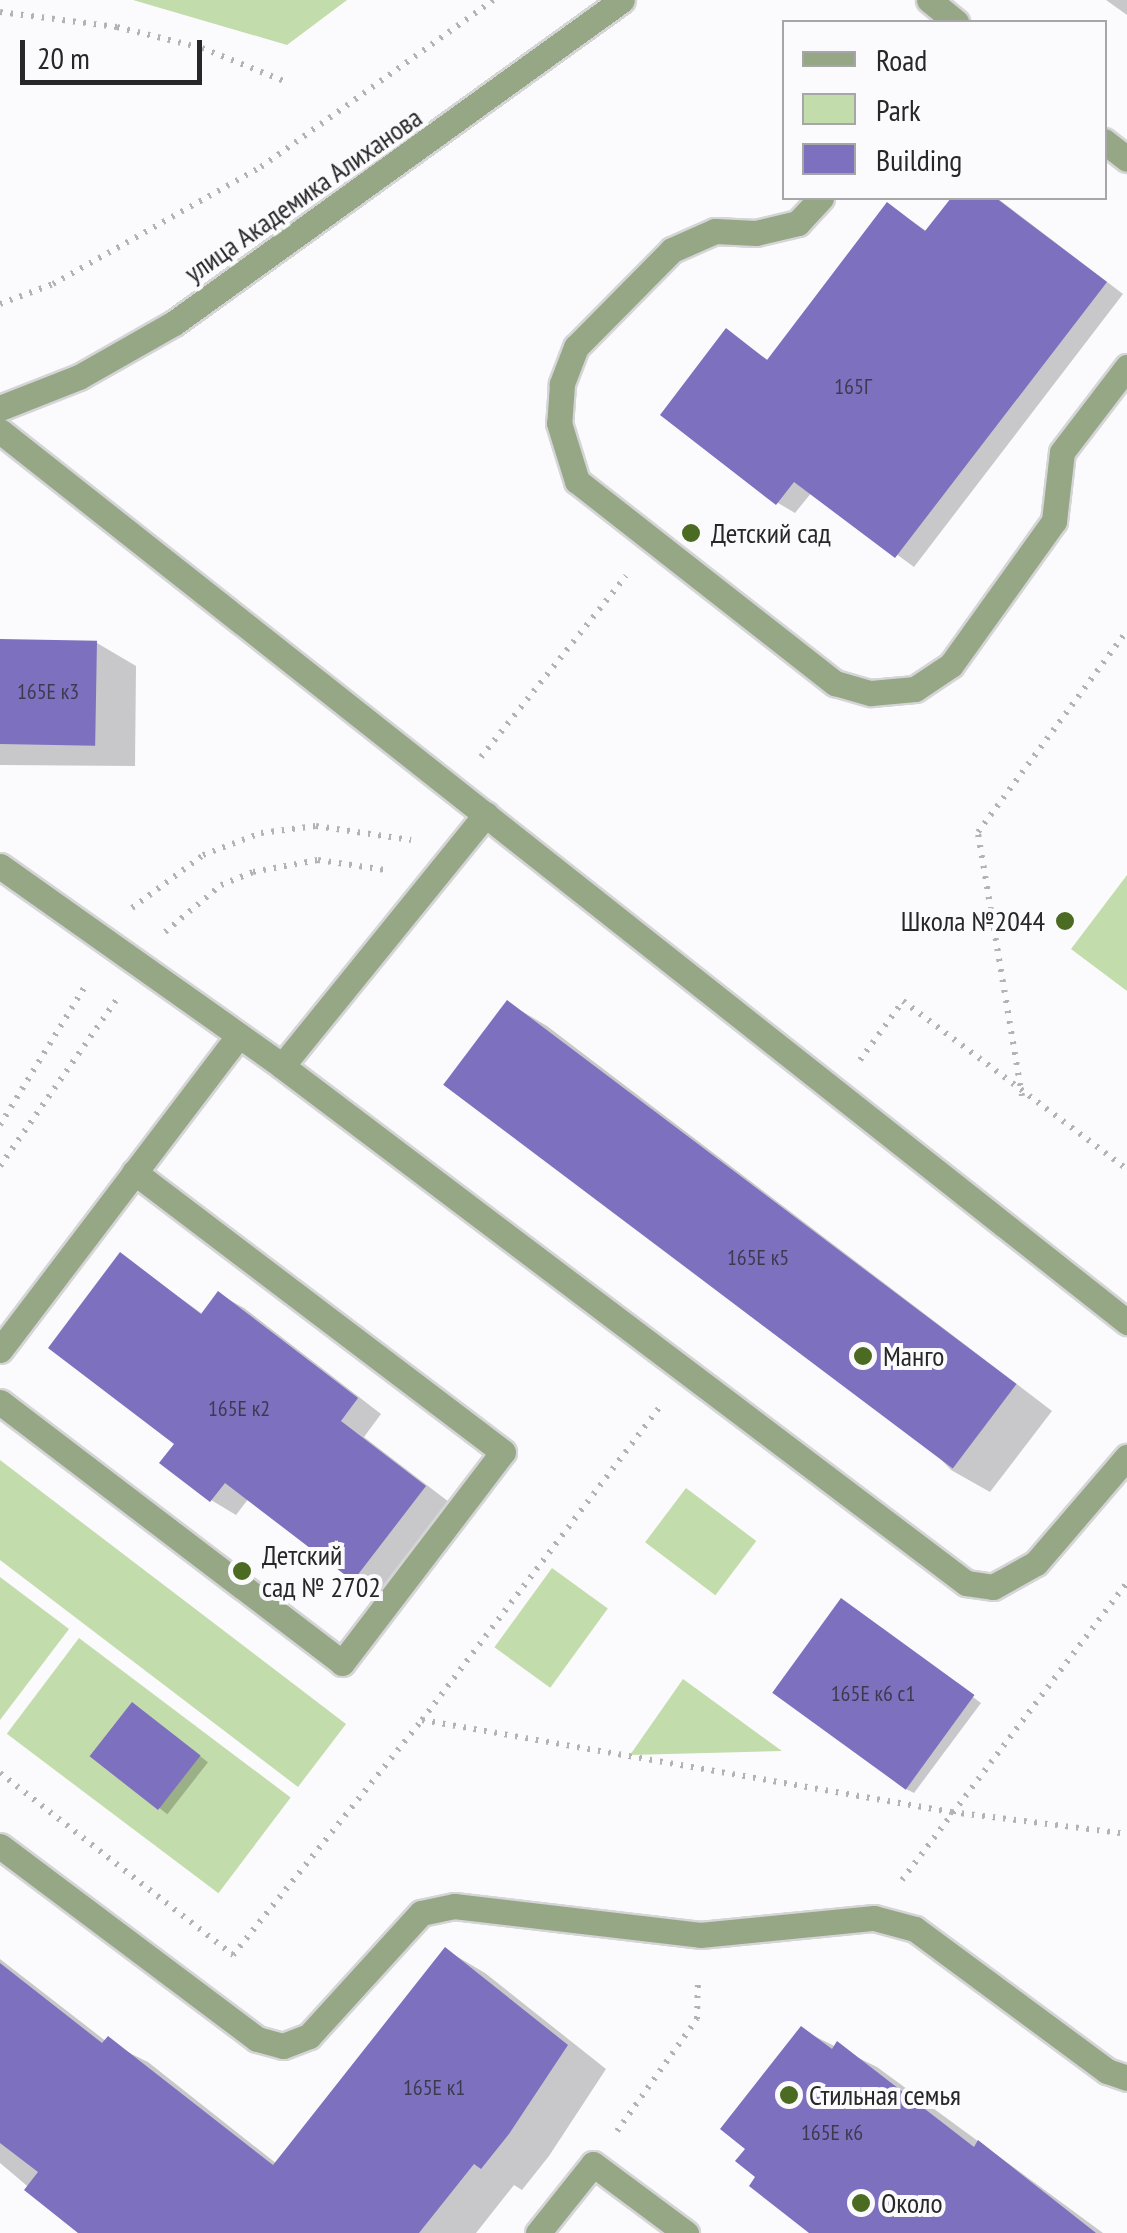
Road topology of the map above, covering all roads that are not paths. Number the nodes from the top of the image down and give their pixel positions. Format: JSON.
{"nodes":[{"id":1,"x":622,"y":0,"type":"edge"},
{"id":2,"x":929,"y":0,"type":"edge"},
{"id":3,"x":954,"y":20,"type":"edge"},
{"id":4,"x":1107,"y":143,"type":"edge"},
{"id":5,"x":1127,"y":159,"type":"edge"},
{"id":6,"x":819,"y":200,"type":"edge"},
{"id":7,"x":1127,"y":367,"type":"edge"},
{"id":8,"x":0,"y":408,"type":"edge"},
{"id":9,"x":0,"y":431,"type":"edge"},
{"id":10,"x":486,"y":814,"type":"junction"},
{"id":11,"x":0,"y":866,"type":"edge"},
{"id":12,"x":239,"y":1034,"type":"junction"},
{"id":13,"x":282,"y":1066,"type":"junction"},
{"id":14,"x":134,"y":1172,"type":"junction"},
{"id":15,"x":1127,"y":1322,"type":"edge"},
{"id":16,"x":0,"y":1350,"type":"edge"},
{"id":17,"x":0,"y":1402,"type":"edge"},
{"id":18,"x":1127,"y":1457,"type":"edge"},
{"id":19,"x":0,"y":1846,"type":"edge"},
{"id":20,"x":1127,"y":2078,"type":"edge"},
{"id":21,"x":538,"y":2233,"type":"edge"},
{"id":22,"x":686,"y":2233,"type":"edge"}],
"edges":[{"from":1,"to":8,"type":"street","name":"улица Академика Алиханова"},
{"from":2,"to":3,"type":"street"},
{"from":4,"to":5,"type":"street"},
{"from":6,"to":7,"type":"street"},
{"from":9,"to":10,"type":"street"},
{"from":10,"to":13,"type":"street"},
{"from":10,"to":15,"type":"street"},
{"from":11,"to":12,"type":"street"},
{"from":12,"to":13,"type":"street"},
{"from":12,"to":14,"type":"street"},
{"from":13,"to":18,"type":"street"},
{"from":14,"to":16,"type":"street"},
{"from":14,"to":17,"type":"street"},
{"from":19,"to":20,"type":"street"},
{"from":21,"to":22,"type":"street"}]}
